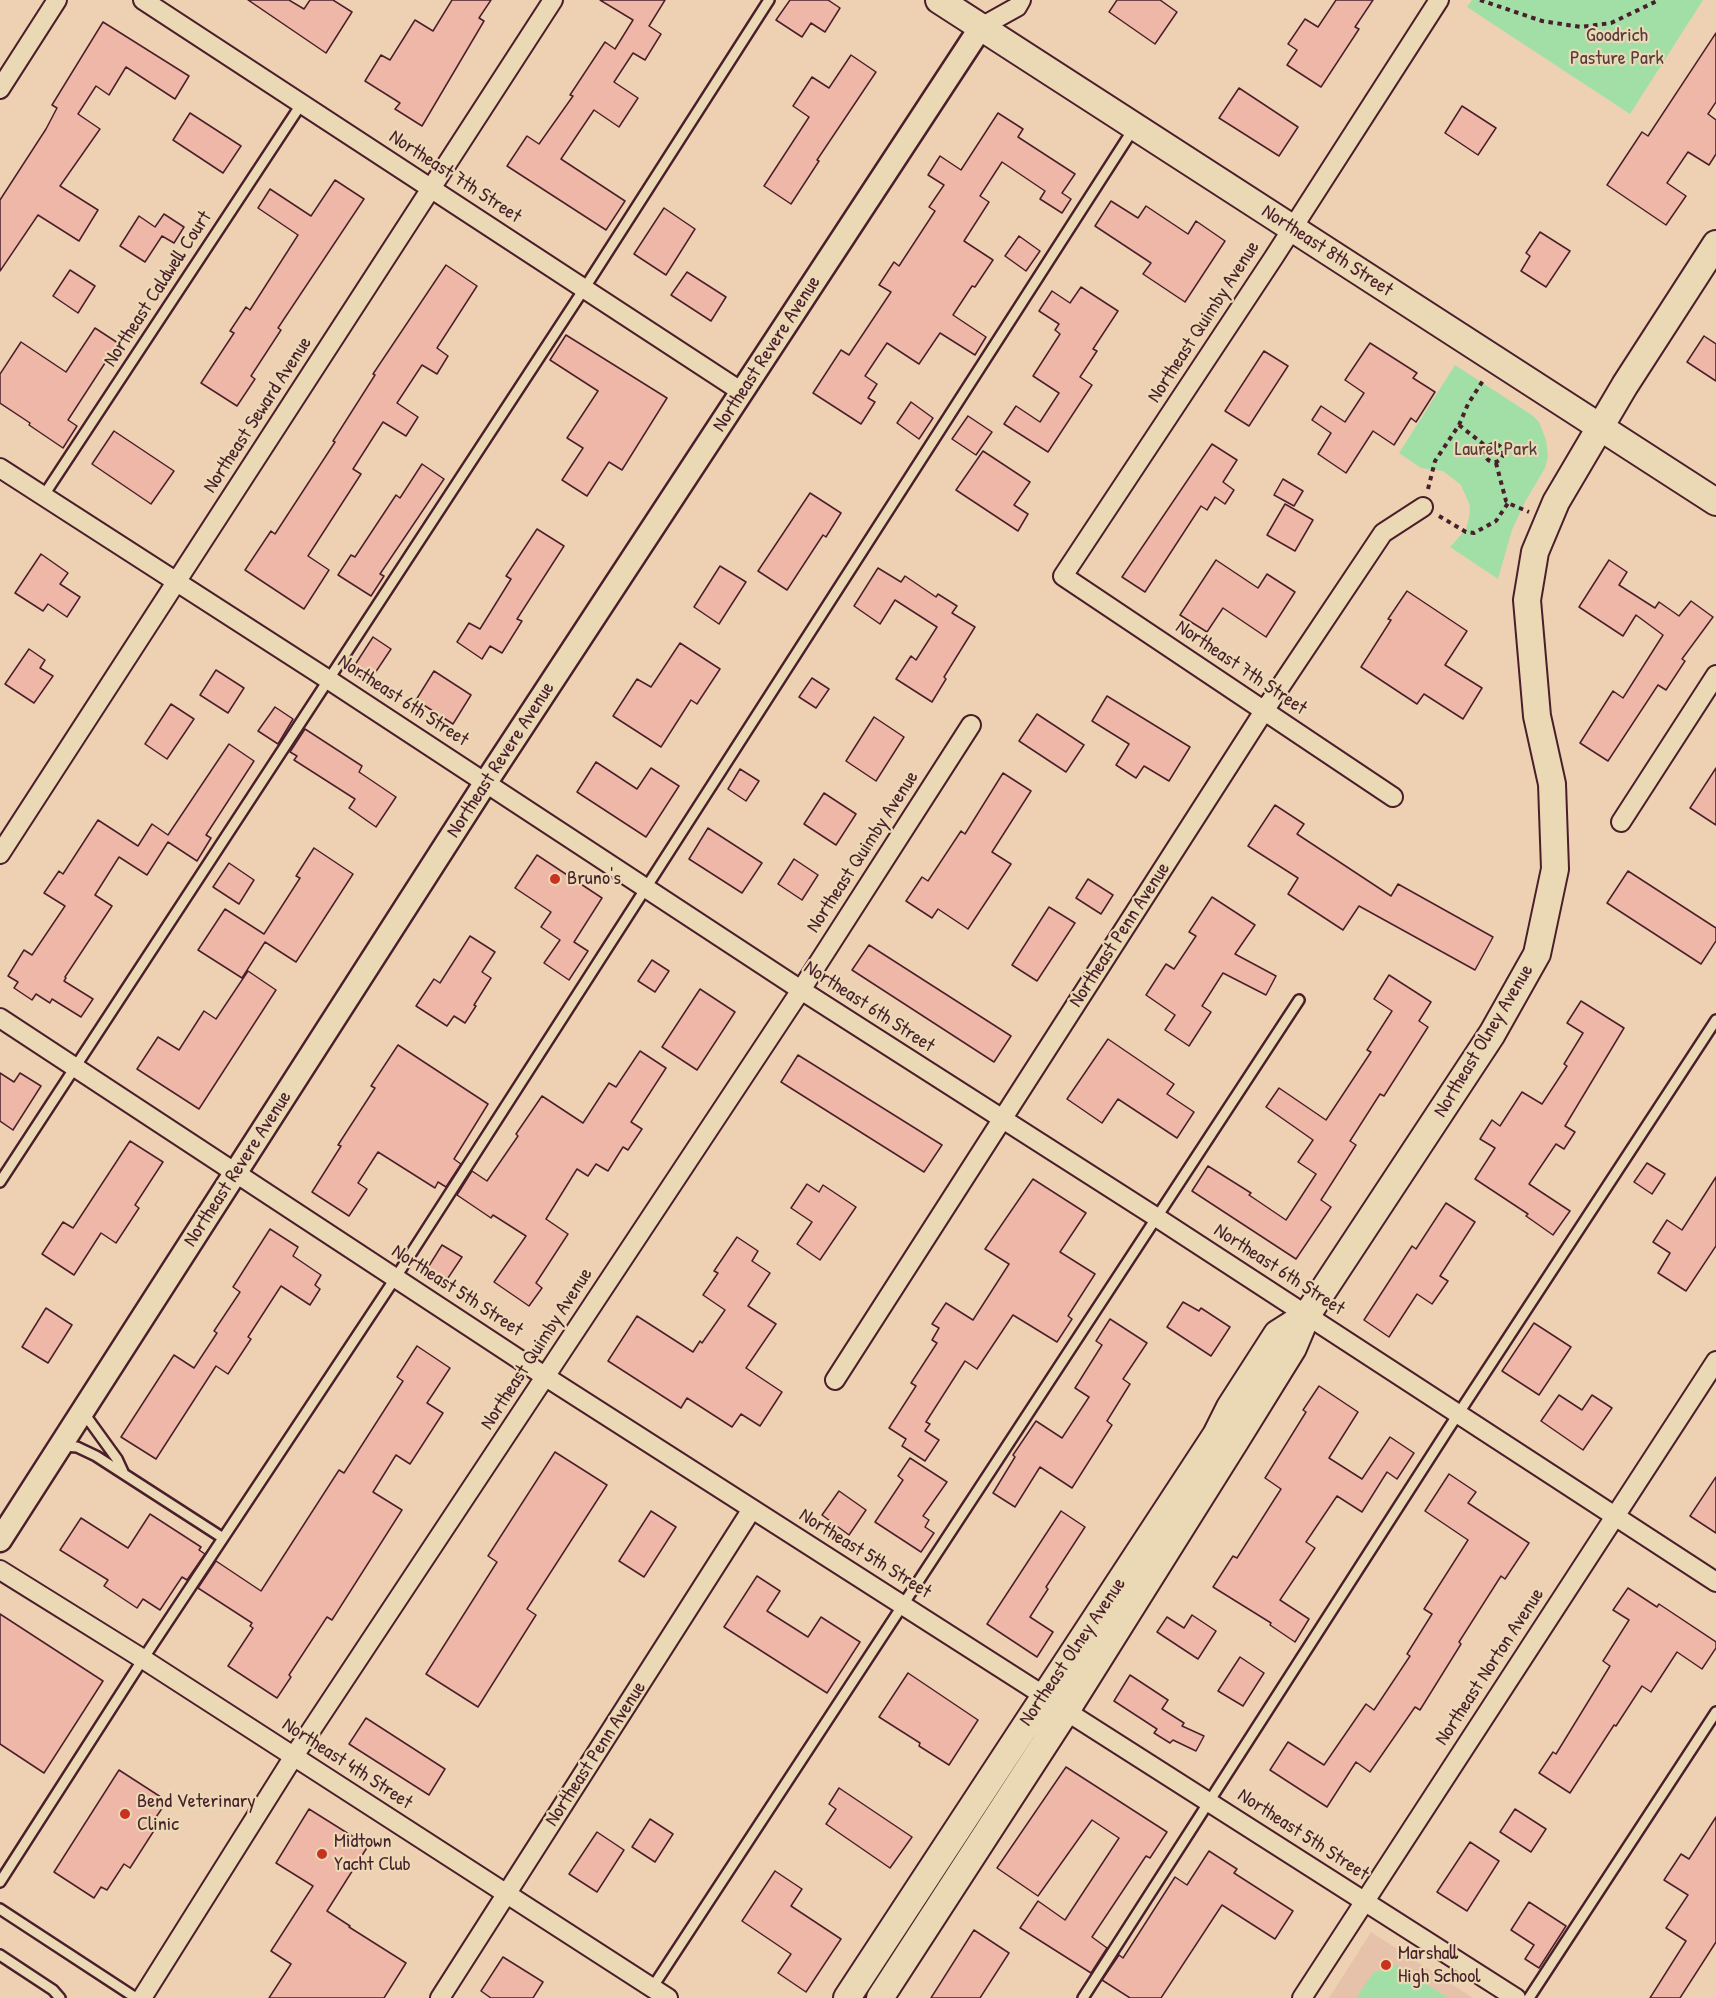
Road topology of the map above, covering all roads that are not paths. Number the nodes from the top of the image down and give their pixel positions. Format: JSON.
{"nodes":[{"id":1,"x":57,"y":0,"type":"edge"},
{"id":2,"x":143,"y":0,"type":"edge"},
{"id":3,"x":553,"y":0,"type":"edge"},
{"id":4,"x":769,"y":0,"type":"edge"},
{"id":5,"x":939,"y":0,"type":"edge"},
{"id":6,"x":1022,"y":0,"type":"edge"},
{"id":7,"x":1439,"y":0,"type":"edge"},
{"id":8,"x":981,"y":27,"type":"junction"},
{"id":9,"x":0,"y":89,"type":"edge"},
{"id":10,"x":302,"y":103,"type":"junction"},
{"id":11,"x":1135,"y":126,"type":"junction"},
{"id":12,"x":432,"y":188,"type":"junction"},
{"id":13,"x":1292,"y":229,"type":"junction"},
{"id":14,"x":1716,"y":244,"type":"edge"},
{"id":15,"x":584,"y":289,"type":"junction"},
{"id":16,"x":742,"y":392,"type":"junction"},
{"id":17,"x":1602,"y":426,"type":"junction"},
{"id":18,"x":0,"y":468,"type":"edge"},
{"id":19,"x":44,"y":495,"type":"junction"},
{"id":20,"x":1716,"y":502,"type":"edge"},
{"id":21,"x":1423,"y":507,"type":"road end"},
{"id":22,"x":1064,"y":576,"type":"joint"},
{"id":23,"x":176,"y":582,"type":"junction"},
{"id":24,"x":1716,"y":675,"type":"edge"},
{"id":25,"x":329,"y":680,"type":"junction"},
{"id":26,"x":1264,"y":711,"type":"junction"},
{"id":27,"x":971,"y":725,"type":"dead end"},
{"id":28,"x":486,"y":782,"type":"junction"},
{"id":29,"x":1393,"y":797,"type":"dead end"},
{"id":30,"x":1621,"y":822,"type":"dead end"},
{"id":31,"x":0,"y":854,"type":"edge"},
{"id":32,"x":645,"y":886,"type":"junction"},
{"id":33,"x":801,"y":990,"type":"junction"},
{"id":34,"x":1299,"y":1000,"type":"dead end"},
{"id":35,"x":0,"y":1018,"type":"edge"},
{"id":36,"x":1716,"y":1020,"type":"edge"},
{"id":37,"x":75,"y":1066,"type":"junction"},
{"id":38,"x":1002,"y":1119,"type":"junction"},
{"id":39,"x":236,"y":1173,"type":"junction"},
{"id":40,"x":0,"y":1182,"type":"edge"},
{"id":41,"x":1156,"y":1217,"type":"junction"},
{"id":42,"x":396,"y":1277,"type":"junction"},
{"id":43,"x":1307,"y":1315,"type":"junction"},
{"id":44,"x":1716,"y":1361,"type":"edge"},
{"id":45,"x":546,"y":1377,"type":"junction"},
{"id":46,"x":835,"y":1380,"type":"dead end"},
{"id":47,"x":82,"y":1412,"type":"junction"},
{"id":48,"x":1458,"y":1414,"type":"junction"},
{"id":49,"x":61,"y":1445,"type":"junction"},
{"id":50,"x":123,"y":1472,"type":"junction"},
{"id":51,"x":752,"y":1509,"type":"junction"},
{"id":52,"x":1616,"y":1515,"type":"junction"},
{"id":53,"x":223,"y":1538,"type":"junction"},
{"id":54,"x":0,"y":1539,"type":"edge"},
{"id":55,"x":0,"y":1570,"type":"edge"},
{"id":56,"x":1716,"y":1582,"type":"edge"},
{"id":57,"x":903,"y":1605,"type":"junction"},
{"id":58,"x":143,"y":1659,"type":"junction"},
{"id":59,"x":1043,"y":1695,"type":"junction"},
{"id":60,"x":1066,"y":1711,"type":"junction"},
{"id":61,"x":1716,"y":1712,"type":"edge"},
{"id":62,"x":294,"y":1756,"type":"junction"},
{"id":63,"x":1209,"y":1801,"type":"junction"},
{"id":64,"x":0,"y":1882,"type":"edge"},
{"id":65,"x":507,"y":1894,"type":"junction"},
{"id":66,"x":1365,"y":1901,"type":"junction"},
{"id":67,"x":0,"y":1910,"type":"edge"},
{"id":68,"x":0,"y":1955,"type":"edge"},
{"id":69,"x":652,"y":1988,"type":"junction"},
{"id":70,"x":60,"y":1998,"type":"edge"},
{"id":71,"x":136,"y":1998,"type":"edge"},
{"id":72,"x":142,"y":1998,"type":"edge"},
{"id":73,"x":440,"y":1998,"type":"edge"},
{"id":74,"x":668,"y":1998,"type":"edge"},
{"id":75,"x":847,"y":1998,"type":"edge"},
{"id":76,"x":880,"y":1998,"type":"edge"},
{"id":77,"x":1083,"y":1998,"type":"edge"},
{"id":78,"x":1302,"y":1998,"type":"edge"},
{"id":79,"x":1516,"y":1998,"type":"edge"},
{"id":80,"x":1529,"y":1998,"type":"edge"}],
"edges":[{"from":1,"to":9,"type":"street"},
{"from":2,"to":10,"type":"street","name":"Northeast 7th Street"},
{"from":3,"to":12,"type":"street","name":"Northeast Seward Avenue"},
{"from":4,"to":15,"type":"lane"},
{"from":5,"to":8,"type":"main road","name":"Northeast 8th Street"},
{"from":6,"to":8,"type":"street","name":"Northeast Revere Avenue"},
{"from":7,"to":13,"type":"street","name":"Northeast Quimby Avenue"},
{"from":8,"to":11,"type":"main road","name":"Northeast 8th Street"},
{"from":8,"to":16,"type":"street","name":"Northeast Revere Avenue"},
{"from":10,"to":12,"type":"street","name":"Northeast 7th Street"},
{"from":10,"to":19,"type":"lane","name":"Northeast Caldwell Court"},
{"from":11,"to":13,"type":"main road","name":"Northeast 8th Street"},
{"from":11,"to":32,"type":"lane"},
{"from":12,"to":15,"type":"street","name":"Northeast 7th Street"},
{"from":12,"to":23,"type":"street","name":"Northeast Seward Avenue"},
{"from":13,"to":17,"type":"main road","name":"Northeast 8th Street"},
{"from":13,"to":22,"type":"street","name":"Northeast Quimby Avenue"},
{"from":14,"to":17,"type":"main road"},
{"from":15,"to":16,"type":"street","name":"Northeast 7th Street"},
{"from":15,"to":25,"type":"lane"},
{"from":16,"to":28,"type":"street","name":"Northeast Revere Avenue"},
{"from":17,"to":20,"type":"main road","name":"Northeast 8th Street"},
{"from":17,"to":43,"type":"main road","name":"Northeast Olney Avenue"},
{"from":18,"to":19,"type":"street","name":"Northeast 6th Street"},
{"from":19,"to":23,"type":"street","name":"Northeast 6th Street"},
{"from":21,"to":26,"type":"street","name":"Northeast Penn Avenue"},
{"from":22,"to":26,"type":"street","name":"Northeast 7th Street"},
{"from":23,"to":25,"type":"street","name":"Northeast 6th Street"},
{"from":23,"to":31,"type":"street","name":"Northeast Seward Avenue"},
{"from":24,"to":30,"type":"street"},
{"from":25,"to":28,"type":"street","name":"Northeast 6th Street"},
{"from":25,"to":37,"type":"lane"},
{"from":26,"to":29,"type":"street","name":"Northeast 7th Street"},
{"from":26,"to":38,"type":"street","name":"Northeast Penn Avenue"},
{"from":27,"to":33,"type":"street","name":"Northeast Quimby Avenue"},
{"from":28,"to":32,"type":"street","name":"Northeast 6th Street"},
{"from":28,"to":39,"type":"street","name":"Northeast Revere Avenue"},
{"from":32,"to":33,"type":"street","name":"Northeast 6th Street"},
{"from":32,"to":42,"type":"lane"},
{"from":33,"to":38,"type":"street","name":"Northeast 6th Street"},
{"from":33,"to":45,"type":"street","name":"Northeast Quimby Avenue"},
{"from":34,"to":41,"type":"lane"},
{"from":35,"to":37,"type":"street","name":"Northeast 5th Street"},
{"from":36,"to":48,"type":"lane"},
{"from":37,"to":39,"type":"street","name":"Northeast 5th Street"},
{"from":37,"to":40,"type":"lane"},
{"from":38,"to":41,"type":"street","name":"Northeast 6th Street"},
{"from":38,"to":46,"type":"street","name":"Northeast Penn Avenue"},
{"from":39,"to":42,"type":"street","name":"Northeast 5th Street"},
{"from":39,"to":47,"type":"street","name":"Northeast Revere Avenue"},
{"from":41,"to":43,"type":"street","name":"Northeast 6th Street"},
{"from":41,"to":57,"type":"lane"},
{"from":42,"to":45,"type":"street","name":"Northeast 5th Street"},
{"from":42,"to":53,"type":"lane"},
{"from":43,"to":48,"type":"street","name":"Northeast 6th Street"},
{"from":43,"to":59,"type":"main road","name":"Northeast Olney Avenue"},
{"from":43,"to":60,"type":"main road","name":"Northeast Olney Avenue"},
{"from":44,"to":52,"type":"street","name":"Northeast Norton Avenue"},
{"from":45,"to":51,"type":"street","name":"Northeast 5th Street"},
{"from":45,"to":62,"type":"street","name":"Northeast Quimby Avenue"},
{"from":47,"to":49,"type":"street","name":"Northeast Revere Avenue"},
{"from":47,"to":50,"type":"lane"},
{"from":48,"to":52,"type":"street","name":"Northeast 6th Street"},
{"from":48,"to":63,"type":"lane"},
{"from":49,"to":50,"type":"lane"},
{"from":49,"to":54,"type":"street","name":"Northeast Revere Avenue"},
{"from":50,"to":53,"type":"lane"},
{"from":51,"to":57,"type":"street","name":"Northeast 5th Street"},
{"from":51,"to":65,"type":"street","name":"Northeast Penn Avenue"},
{"from":52,"to":56,"type":"street","name":"Northeast 6th Street"},
{"from":52,"to":66,"type":"street","name":"Northeast Norton Avenue"},
{"from":53,"to":58,"type":"lane"},
{"from":55,"to":58,"type":"street","name":"Northeast 4th Street"},
{"from":57,"to":59,"type":"street","name":"Northeast 5th Street"},
{"from":57,"to":69,"type":"lane"},
{"from":58,"to":62,"type":"street","name":"Northeast 4th Street"},
{"from":58,"to":64,"type":"lane"},
{"from":59,"to":75,"type":"main road","name":"Northeast Olney Avenue"},
{"from":60,"to":63,"type":"street","name":"Northeast 5th Street"},
{"from":60,"to":76,"type":"main road","name":"Northeast Olney Avenue"},
{"from":61,"to":80,"type":"lane"},
{"from":62,"to":65,"type":"street","name":"Northeast 4th Street"},
{"from":62,"to":72,"type":"street","name":"Northeast Quimby Avenue"},
{"from":63,"to":66,"type":"street","name":"Northeast 5th Street"},
{"from":63,"to":77,"type":"lane"},
{"from":65,"to":69,"type":"street","name":"Northeast 4th Street"},
{"from":65,"to":73,"type":"street","name":"Northeast Penn Avenue"},
{"from":66,"to":78,"type":"street","name":"Northeast Norton Avenue"},
{"from":66,"to":79,"type":"street","name":"Northeast 5th Street"},
{"from":67,"to":71,"type":"lane"},
{"from":68,"to":70,"type":"lane"},
{"from":69,"to":74,"type":"street","name":"Northeast 4th Street"}]}
